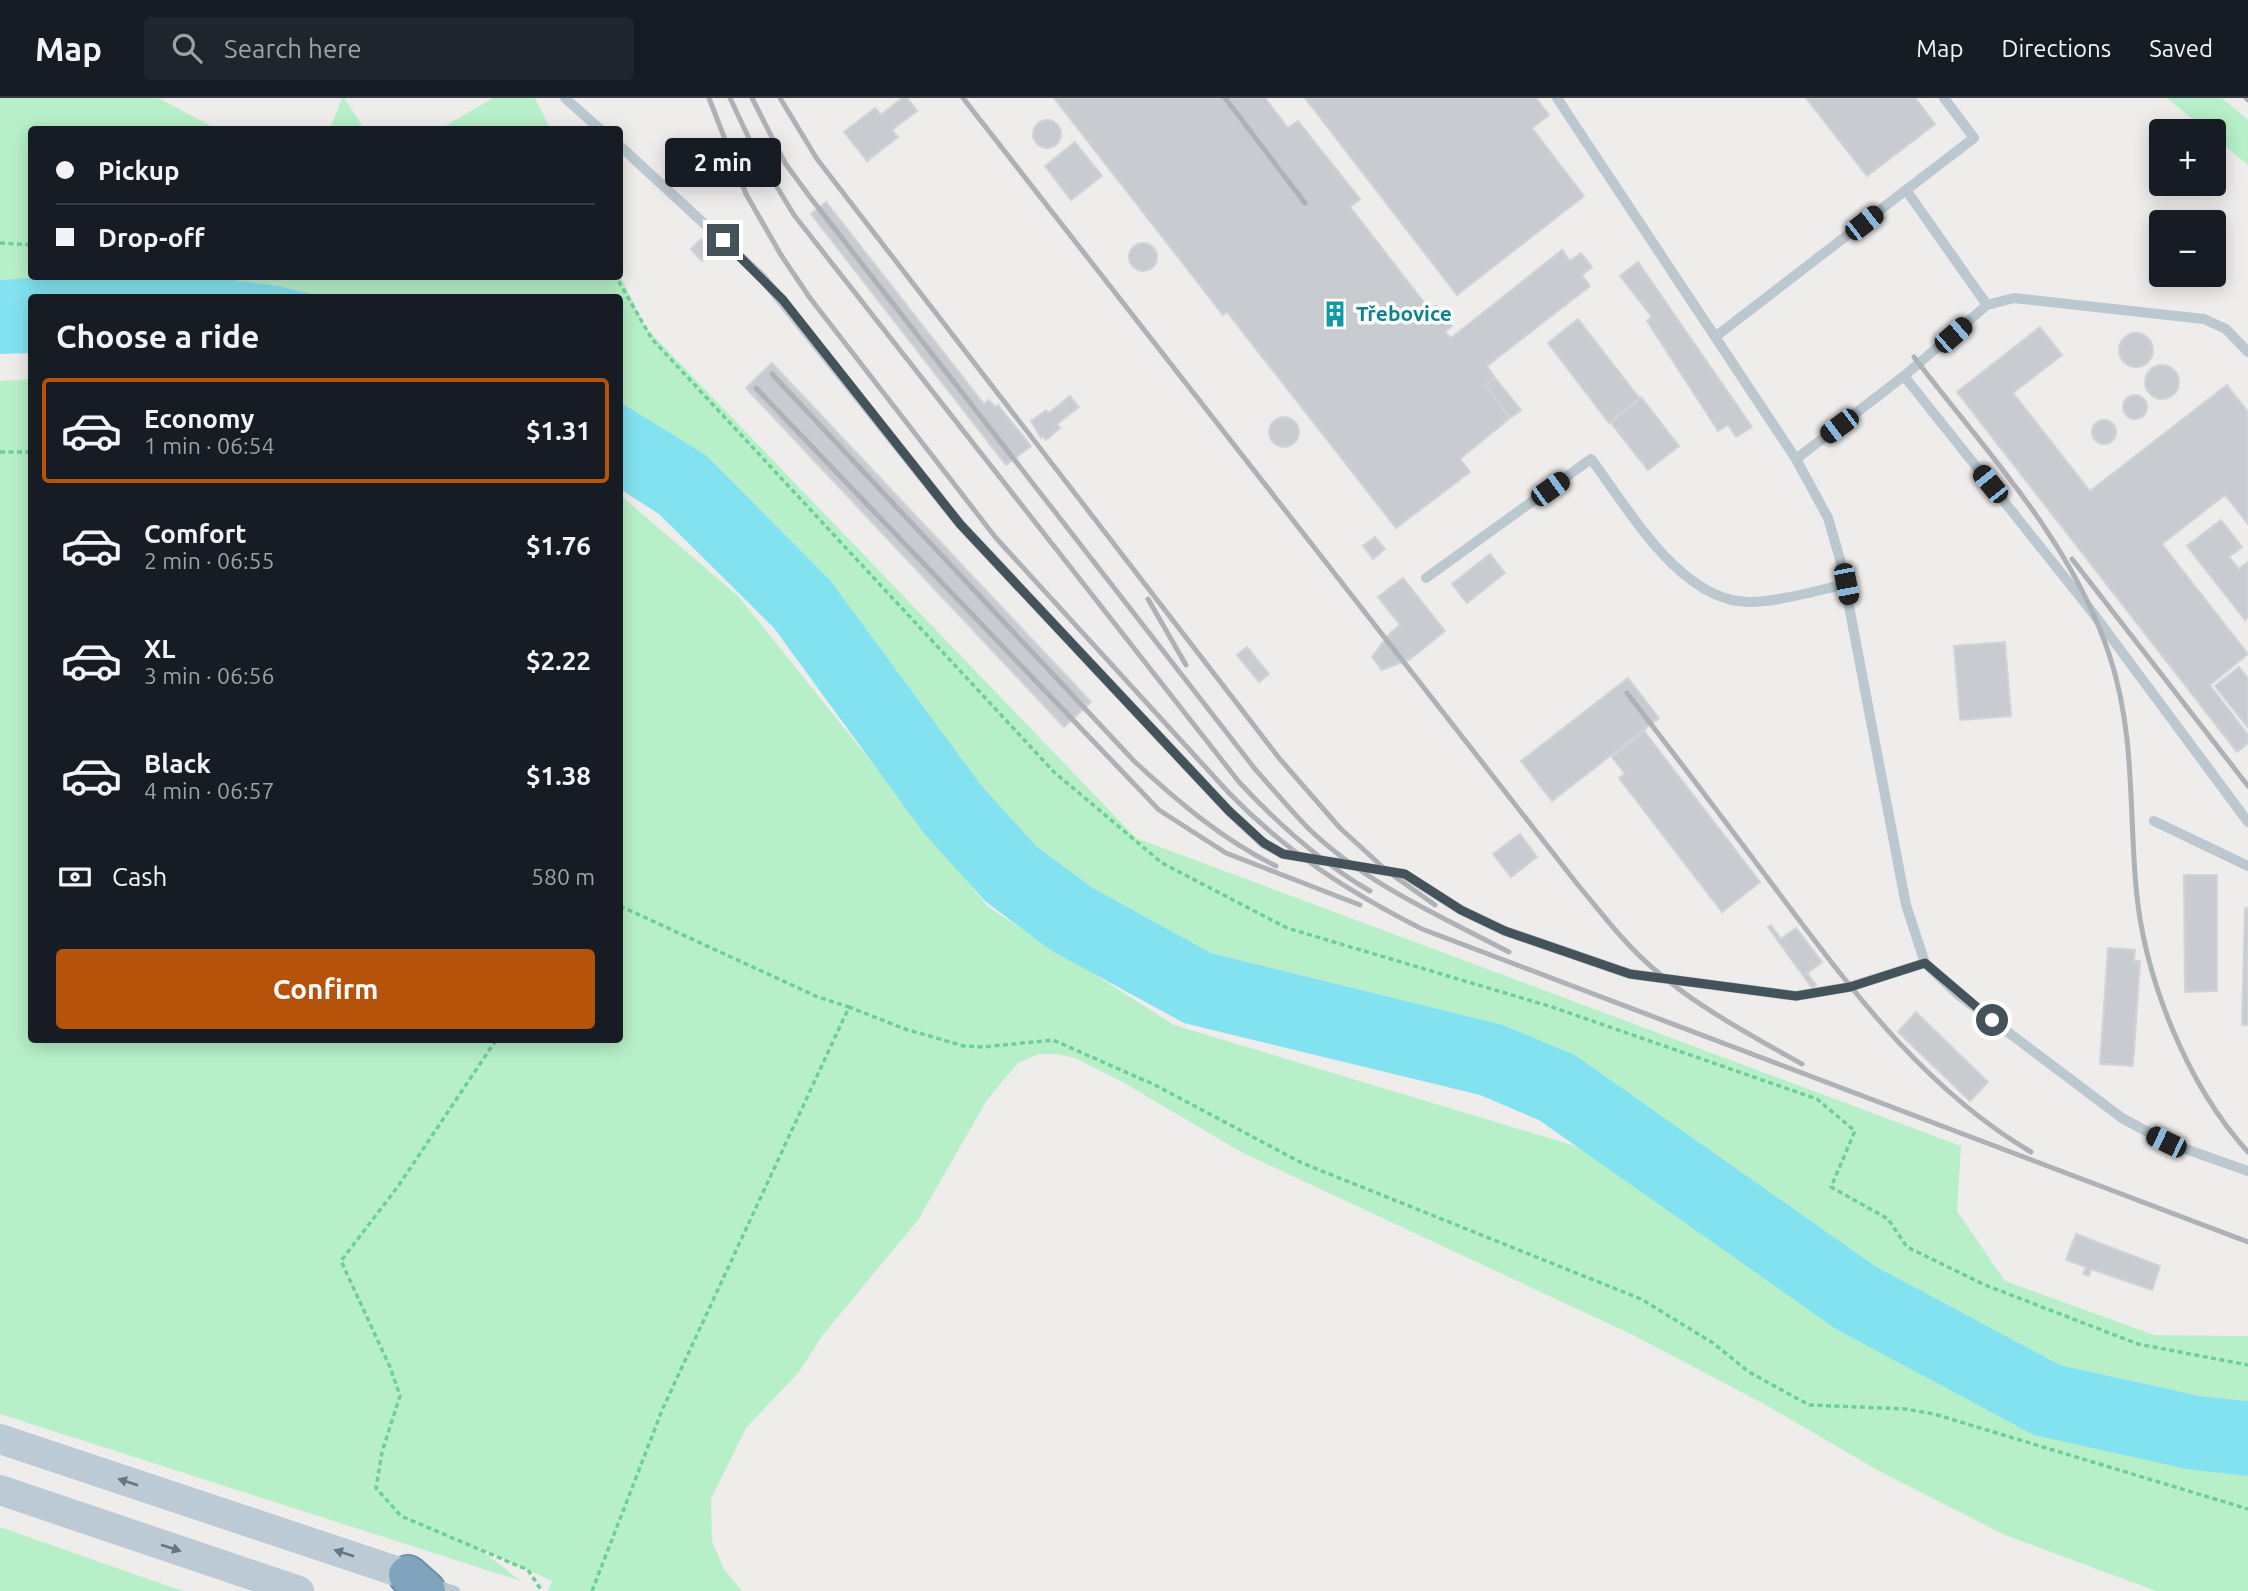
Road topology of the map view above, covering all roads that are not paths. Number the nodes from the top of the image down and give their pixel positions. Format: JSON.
{"nodes":[{"id":1,"x":565,"y":98,"type":"edge"},
{"id":2,"x":1557,"y":98,"type":"edge"},
{"id":3,"x":1944,"y":98,"type":"edge"},
{"id":4,"x":596,"y":126,"type":"edge"},
{"id":5,"x":623,"y":149,"type":"edge"},
{"id":6,"x":1906,"y":191,"type":"junction"},
{"id":7,"x":1987,"y":304,"type":"junction"},
{"id":8,"x":1715,"y":337,"type":"junction"},
{"id":9,"x":2248,"y":352,"type":"edge"},
{"id":10,"x":1904,"y":376,"type":"junction"},
{"id":11,"x":1796,"y":459,"type":"junction"},
{"id":12,"x":1426,"y":578,"type":"dead end"},
{"id":13,"x":1846,"y":584,"type":"junction"},
{"id":14,"x":2154,"y":821,"type":"dead end"},
{"id":15,"x":2248,"y":822,"type":"edge"},
{"id":16,"x":2248,"y":866,"type":"edge"},
{"id":17,"x":1925,"y":963,"type":"junction"},
{"id":18,"x":2248,"y":1171,"type":"edge"},
{"id":19,"x":0,"y":1439,"type":"edge"},
{"id":20,"x":0,"y":1490,"type":"edge"},
{"id":21,"x":417,"y":1583,"type":"edge"},
{"id":22,"x":299,"y":1591,"type":"edge"},
{"id":23,"x":455,"y":1591,"type":"edge"}],
"edges":[{"from":1,"to":4,"type":"lane"},
{"from":2,"to":8,"type":"lane"},
{"from":3,"to":6,"type":"lane"},
{"from":5,"to":17,"type":"lane"},
{"from":6,"to":7,"type":"lane"},
{"from":6,"to":8,"type":"lane"},
{"from":7,"to":9,"type":"lane"},
{"from":7,"to":10,"type":"lane"},
{"from":8,"to":11,"type":"lane"},
{"from":10,"to":11,"type":"lane"},
{"from":10,"to":15,"type":"lane"},
{"from":11,"to":13,"type":"lane"},
{"from":12,"to":13,"type":"lane"},
{"from":13,"to":17,"type":"lane"},
{"from":14,"to":16,"type":"lane"},
{"from":17,"to":18,"type":"lane"},
{"from":21,"to":19,"type":"main road","one_way":true},
{"from":20,"to":22,"type":"main road","one_way":true},
{"from":21,"to":23,"type":"lane"}]}
